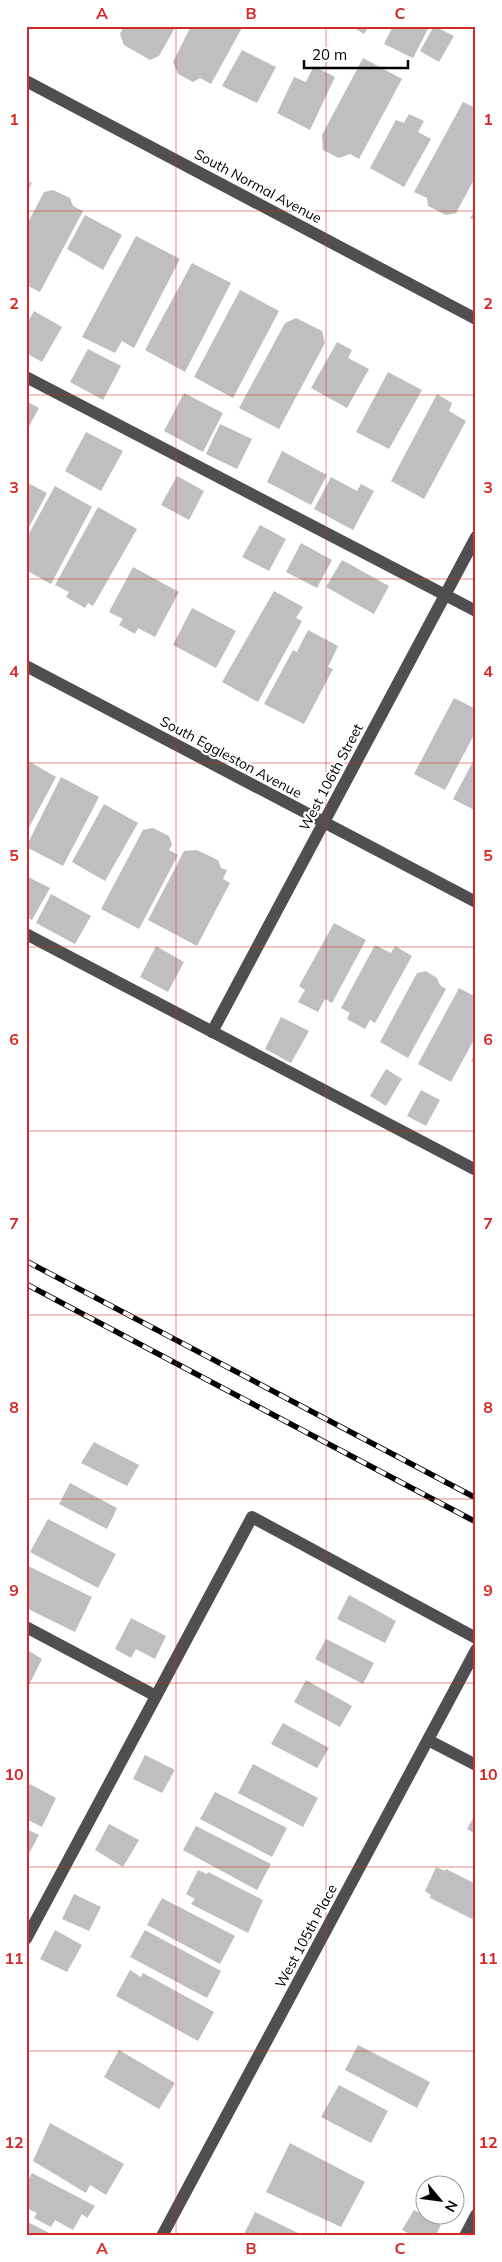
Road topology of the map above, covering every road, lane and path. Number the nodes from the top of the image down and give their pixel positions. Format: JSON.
{"nodes":[{"id":1,"x":26,"y":81,"type":"edge"},
{"id":2,"x":476,"y":319,"type":"edge"},
{"id":3,"x":26,"y":376,"type":"edge"},
{"id":4,"x":476,"y":538,"type":"edge"},
{"id":5,"x":445,"y":595,"type":"junction"},
{"id":6,"x":476,"y":611,"type":"edge"},
{"id":7,"x":26,"y":666,"type":"edge"},
{"id":8,"x":324,"y":822,"type":"junction"},
{"id":9,"x":476,"y":902,"type":"edge"},
{"id":10,"x":26,"y":934,"type":"edge"},
{"id":11,"x":212,"y":1032,"type":"junction"},
{"id":12,"x":476,"y":1170,"type":"edge"},
{"id":13,"x":26,"y":1627,"type":"edge"},
{"id":14,"x":476,"y":1638,"type":"edge"},
{"id":15,"x":476,"y":1650,"type":"edge"},
{"id":16,"x":156,"y":1696,"type":"junction"},
{"id":17,"x":428,"y":1740,"type":"junction"},
{"id":18,"x":476,"y":1765,"type":"edge"},
{"id":19,"x":26,"y":1939,"type":"edge"},
{"id":20,"x":476,"y":2215,"type":"edge"},
{"id":21,"x":162,"y":2236,"type":"edge"},
{"id":22,"x":465,"y":2236,"type":"edge"}],
"edges":[{"from":1,"to":2,"type":"street","name":"South Normal Avenue"},
{"from":3,"to":5,"type":"street"},
{"from":4,"to":5,"type":"street","name":"West 106th Street"},
{"from":5,"to":6,"type":"street"},
{"from":5,"to":8,"type":"street","name":"West 106th Street"},
{"from":7,"to":8,"type":"street","name":"South Eggleston Avenue"},
{"from":8,"to":9,"type":"street","name":"South Eggleston Avenue"},
{"from":8,"to":11,"type":"street","name":"West 106th Street"},
{"from":10,"to":11,"type":"street"},
{"from":11,"to":12,"type":"street"},
{"from":13,"to":16,"type":"street"},
{"from":14,"to":16,"type":"street"},
{"from":15,"to":17,"type":"street","name":"West 105th Place"},
{"from":16,"to":19,"type":"street"},
{"from":17,"to":18,"type":"street"},
{"from":17,"to":21,"type":"street","name":"West 105th Place"},
{"from":20,"to":22,"type":"street"}]}
